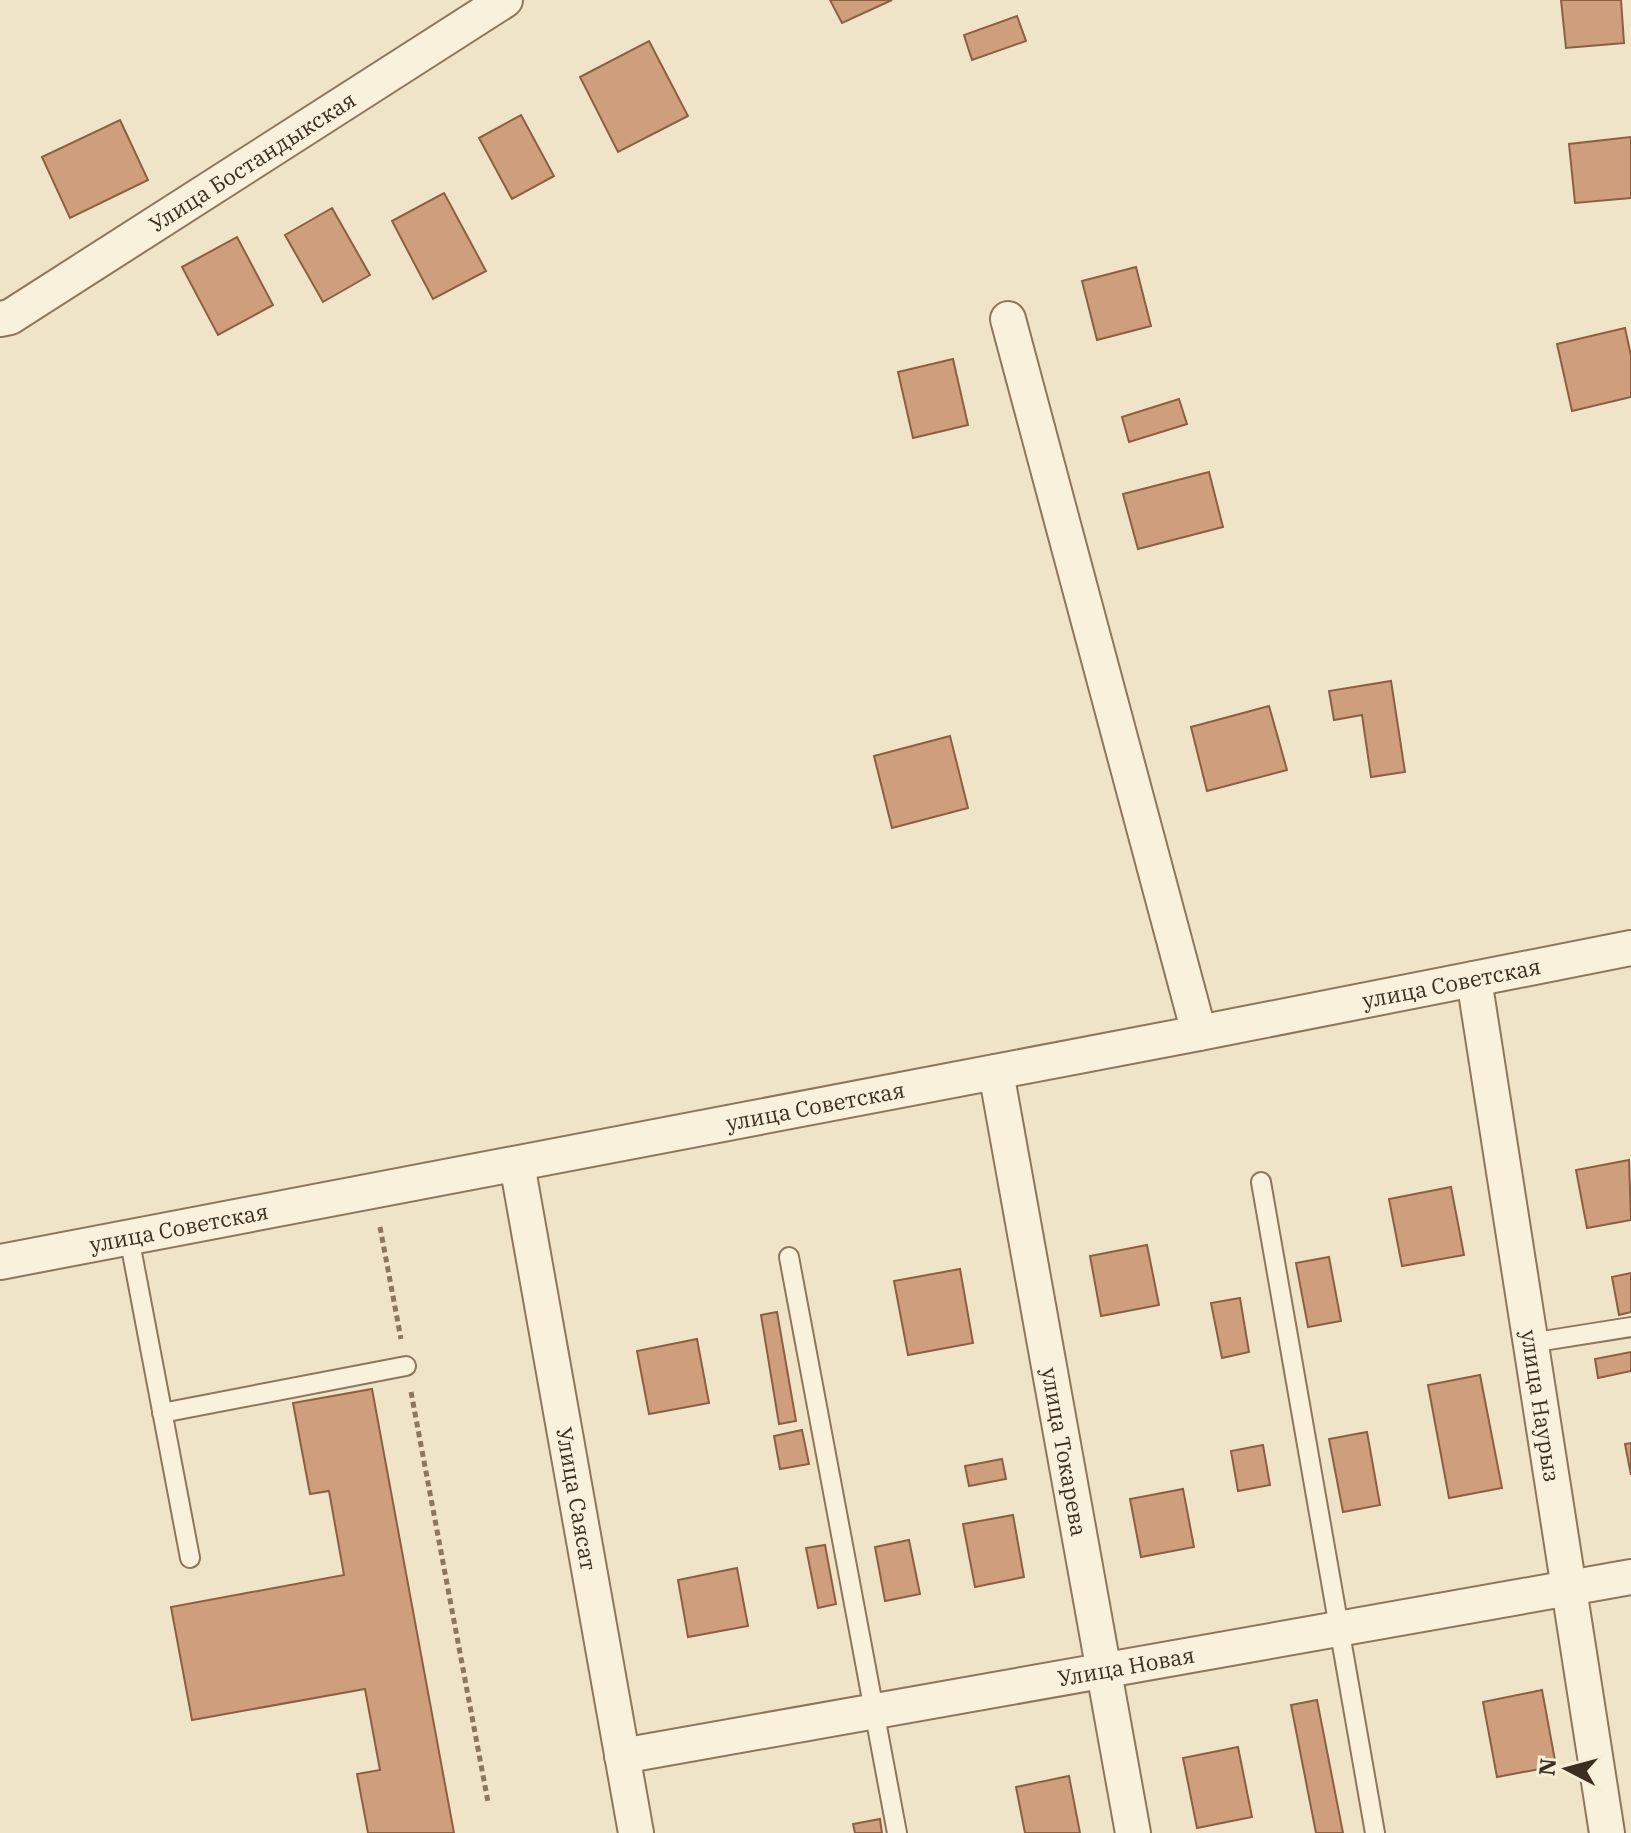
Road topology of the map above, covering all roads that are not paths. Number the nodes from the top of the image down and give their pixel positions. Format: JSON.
{"nodes":[{"id":1,"x":505,"y":0,"type":"edge"},
{"id":2,"x":0,"y":319,"type":"edge"},
{"id":3,"x":1008,"y":319,"type":"dead end"},
{"id":4,"x":1631,"y":948,"type":"edge"},
{"id":5,"x":1474,"y":979,"type":"junction"},
{"id":6,"x":1199,"y":1033,"type":"junction"},
{"id":7,"x":996,"y":1072,"type":"junction"},
{"id":8,"x":517,"y":1164,"type":"junction"},
{"id":9,"x":1261,"y":1182,"type":"dead end"},
{"id":10,"x":129,"y":1237,"type":"junction"},
{"id":11,"x":789,"y":1257,"type":"dead end"},
{"id":12,"x":0,"y":1262,"type":"edge"},
{"id":13,"x":1631,"y":1327,"type":"edge"},
{"id":14,"x":1530,"y":1343,"type":"junction"},
{"id":15,"x":406,"y":1366,"type":"road end"},
{"id":16,"x":162,"y":1413,"type":"junction"},
{"id":17,"x":190,"y":1558,"type":"dead end"},
{"id":18,"x":1631,"y":1577,"type":"edge"},
{"id":19,"x":1568,"y":1588,"type":"junction"},
{"id":20,"x":1339,"y":1629,"type":"junction"},
{"id":21,"x":1105,"y":1670,"type":"junction"},
{"id":22,"x":876,"y":1711,"type":"junction"},
{"id":23,"x":622,"y":1756,"type":"junction"},
{"id":24,"x":636,"y":1833,"type":"edge"},
{"id":25,"x":897,"y":1833,"type":"edge"},
{"id":26,"x":1133,"y":1833,"type":"edge"},
{"id":27,"x":1375,"y":1833,"type":"edge"},
{"id":28,"x":1607,"y":1833,"type":"edge"}],
"edges":[{"from":1,"to":2,"type":"street","name":"Улица Бостандыкская"},
{"from":3,"to":6,"type":"street"},
{"from":4,"to":5,"type":"street","name":"улица Советская"},
{"from":5,"to":6,"type":"street","name":"улица Советская"},
{"from":5,"to":14,"type":"street","name":"улица Наурыз"},
{"from":6,"to":7,"type":"street","name":"улица Советская"},
{"from":7,"to":8,"type":"street","name":"улица Советская"},
{"from":7,"to":21,"type":"street","name":"улица Токарева"},
{"from":8,"to":10,"type":"street","name":"улица Советская"},
{"from":8,"to":23,"type":"street","name":"Улица Саясат"},
{"from":9,"to":20,"type":"lane"},
{"from":10,"to":12,"type":"street","name":"улица Советская"},
{"from":10,"to":16,"type":"lane"},
{"from":11,"to":22,"type":"lane"},
{"from":13,"to":14,"type":"lane"},
{"from":14,"to":19,"type":"street","name":"улица Наурыз"},
{"from":15,"to":16,"type":"lane"},
{"from":16,"to":17,"type":"lane"},
{"from":18,"to":19,"type":"street","name":"Улица Новая"},
{"from":19,"to":20,"type":"street","name":"Улица Новая"},
{"from":19,"to":28,"type":"street","name":"улица Наурыз"},
{"from":20,"to":21,"type":"street","name":"Улица Новая"},
{"from":20,"to":27,"type":"lane"},
{"from":21,"to":22,"type":"street","name":"Улица Новая"},
{"from":21,"to":26,"type":"street","name":"улица Токарева"},
{"from":22,"to":23,"type":"street","name":"Улица Новая"},
{"from":22,"to":25,"type":"lane"},
{"from":23,"to":24,"type":"street","name":"Улица Саясат"}]}
